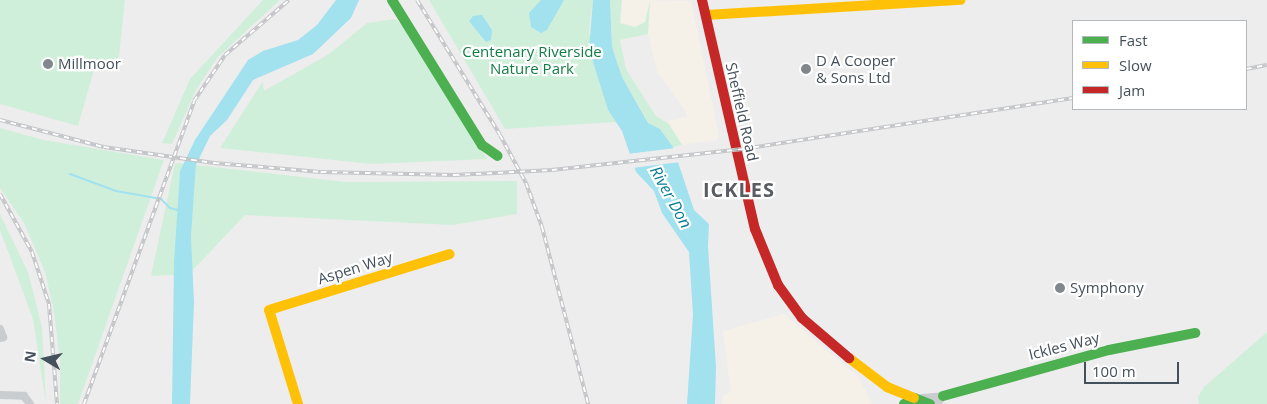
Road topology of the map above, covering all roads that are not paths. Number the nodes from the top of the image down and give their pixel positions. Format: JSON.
{"nodes":[{"id":1,"x":392,"y":0,"type":"edge"},
{"id":2,"x":702,"y":0,"type":"edge"},
{"id":3,"x":961,"y":0,"type":"edge"},
{"id":4,"x":706,"y":15,"type":"junction"},
{"id":5,"x":498,"y":156,"type":"dead end"},
{"id":6,"x":450,"y":254,"type":"dead end"},
{"id":7,"x":1195,"y":334,"type":"dead end"},
{"id":8,"x":887,"y":387,"type":"junction"},
{"id":9,"x":0,"y":395,"type":"edge"},
{"id":10,"x":917,"y":398,"type":"junction"},
{"id":11,"x":940,"y":400,"type":"edge"},
{"id":12,"x":30,"y":404,"type":"edge"},
{"id":13,"x":298,"y":404,"type":"edge"},
{"id":14,"x":896,"y":404,"type":"edge"},
{"id":15,"x":904,"y":404,"type":"edge"},
{"id":16,"x":930,"y":404,"type":"edge"}],
"edges":[{"from":1,"to":5,"type":"street"},
{"from":2,"to":4,"type":"street","name":"Sheffield Road"},
{"from":3,"to":4,"type":"street"},
{"from":4,"to":8,"type":"street","name":"Sheffield Road"},
{"from":6,"to":13,"type":"street","name":"Aspen Way"},
{"from":7,"to":11,"type":"street","name":"Ickles Way"},
{"from":8,"to":10,"type":"street","name":"Sheffield Road"},
{"from":8,"to":14,"type":"street","name":"Sheffield Road"},
{"from":9,"to":12,"type":"street"},
{"from":10,"to":11,"type":"street","name":"Ickles Way"},
{"from":10,"to":15,"type":"street"},
{"from":10,"to":16,"type":"street","name":"Sheffield Road"}]}
